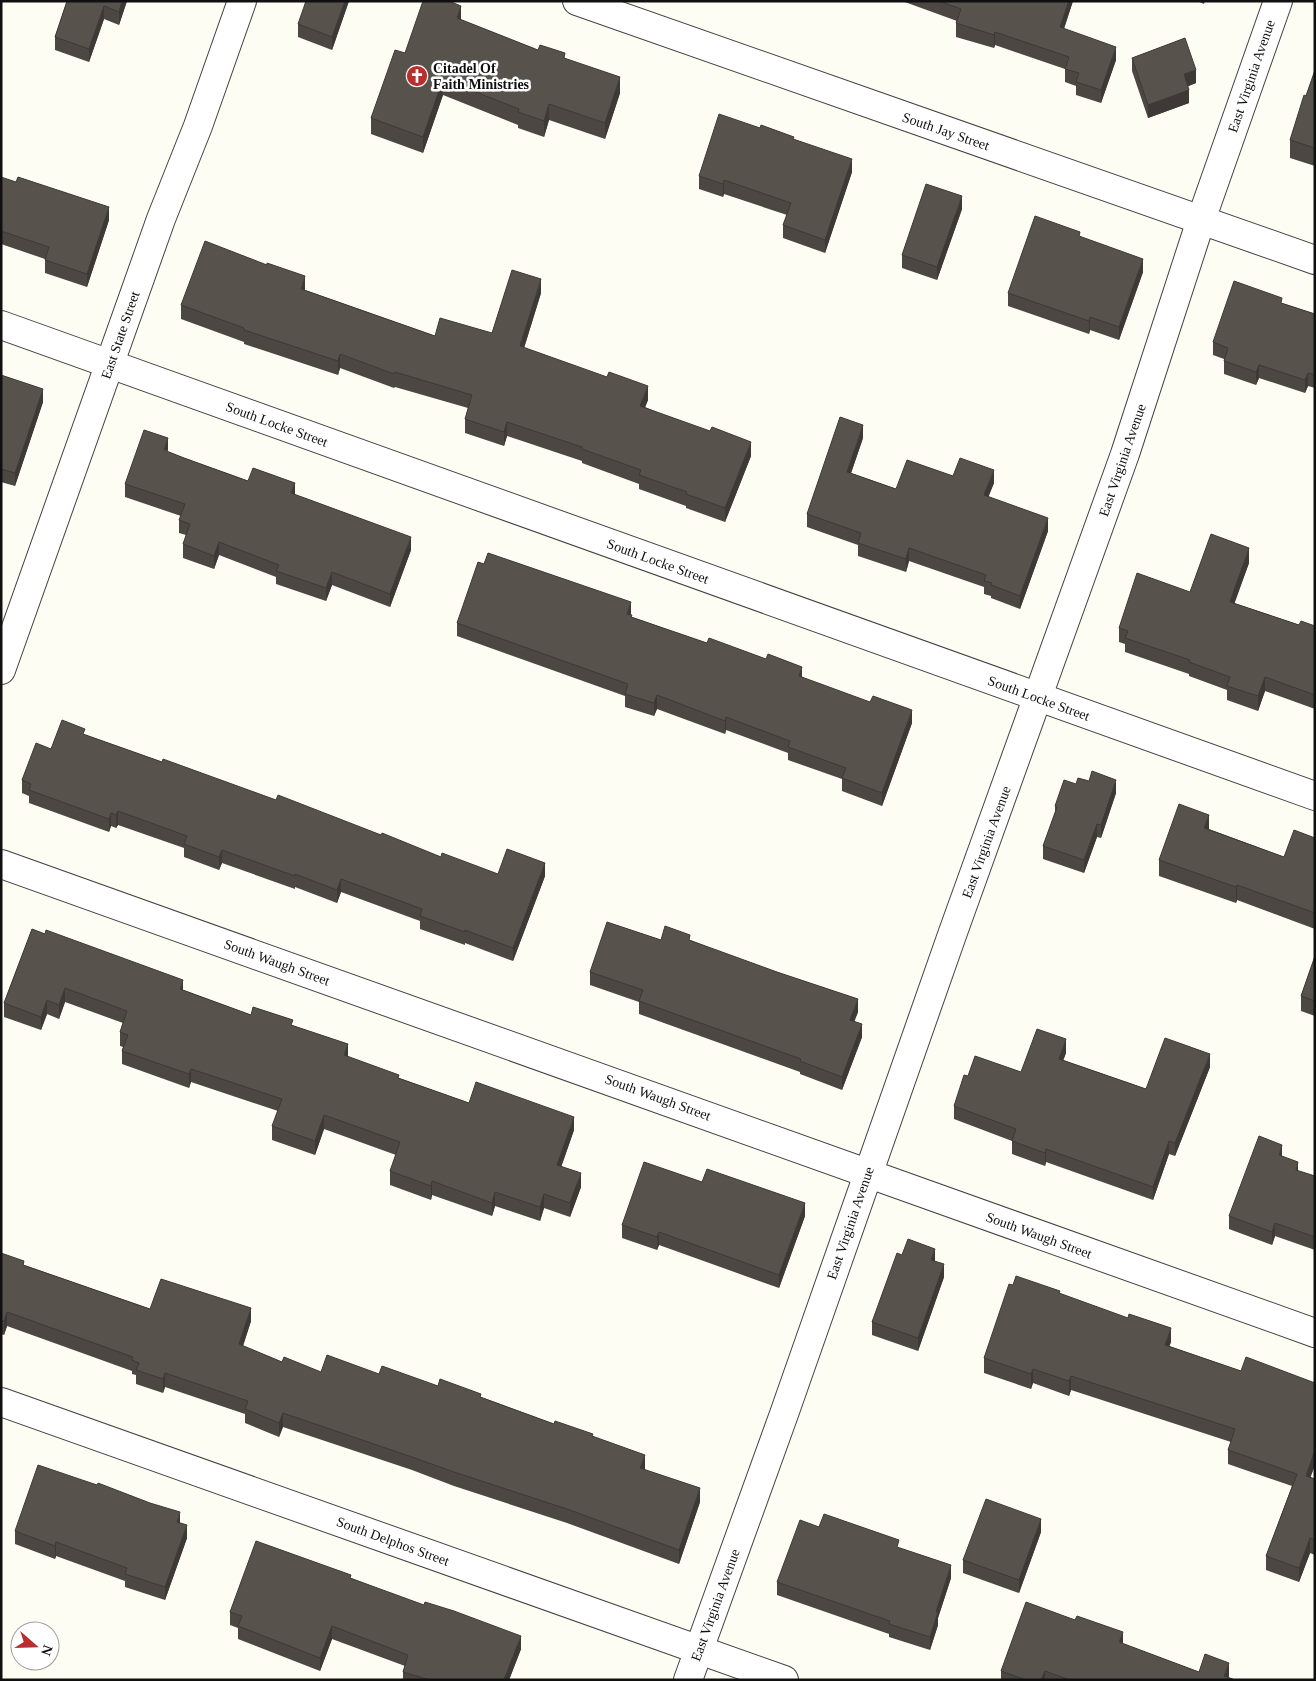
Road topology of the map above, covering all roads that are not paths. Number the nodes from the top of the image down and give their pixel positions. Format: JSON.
{"nodes":[{"id":1,"x":242,"y":1,"type":"edge"},
{"id":2,"x":576,"y":1,"type":"edge"},
{"id":3,"x":1278,"y":1,"type":"edge"},
{"id":4,"x":1201,"y":220,"type":"junction"},
{"id":5,"x":1315,"y":260,"type":"edge"},
{"id":6,"x":1,"y":326,"type":"edge"},
{"id":7,"x":110,"y":364,"type":"junction"},
{"id":8,"x":1,"y":670,"type":"edge"},
{"id":9,"x":1038,"y":698,"type":"junction"},
{"id":10,"x":1315,"y":796,"type":"edge"},
{"id":11,"x":1,"y":864,"type":"edge"},
{"id":12,"x":867,"y":1174,"type":"junction"},
{"id":13,"x":1315,"y":1333,"type":"edge"},
{"id":14,"x":1,"y":1402,"type":"edge"},
{"id":15,"x":699,"y":1649,"type":"junction"},
{"id":16,"x":688,"y":1680,"type":"edge"},
{"id":17,"x":784,"y":1680,"type":"edge"}],
"edges":[{"from":1,"to":7,"type":"street","name":"East State Street"},
{"from":2,"to":4,"type":"street","name":"South Jay Street"},
{"from":3,"to":4,"type":"street","name":"East Virginia Avenue"},
{"from":4,"to":5,"type":"street","name":"South Jay Street"},
{"from":4,"to":9,"type":"street","name":"East Virginia Avenue"},
{"from":6,"to":7,"type":"street","name":"South Locke Street"},
{"from":7,"to":8,"type":"street","name":"East State Street"},
{"from":7,"to":9,"type":"street","name":"South Locke Street"},
{"from":9,"to":10,"type":"street","name":"South Locke Street"},
{"from":9,"to":12,"type":"street","name":"East Virginia Avenue"},
{"from":11,"to":12,"type":"street","name":"South Waugh Street"},
{"from":12,"to":13,"type":"street","name":"South Waugh Street"},
{"from":12,"to":15,"type":"street","name":"East Virginia Avenue"},
{"from":14,"to":15,"type":"street","name":"South Delphos Street"},
{"from":15,"to":16,"type":"street","name":"East Virginia Avenue"},
{"from":15,"to":17,"type":"street","name":"South Delphos Street"}]}
